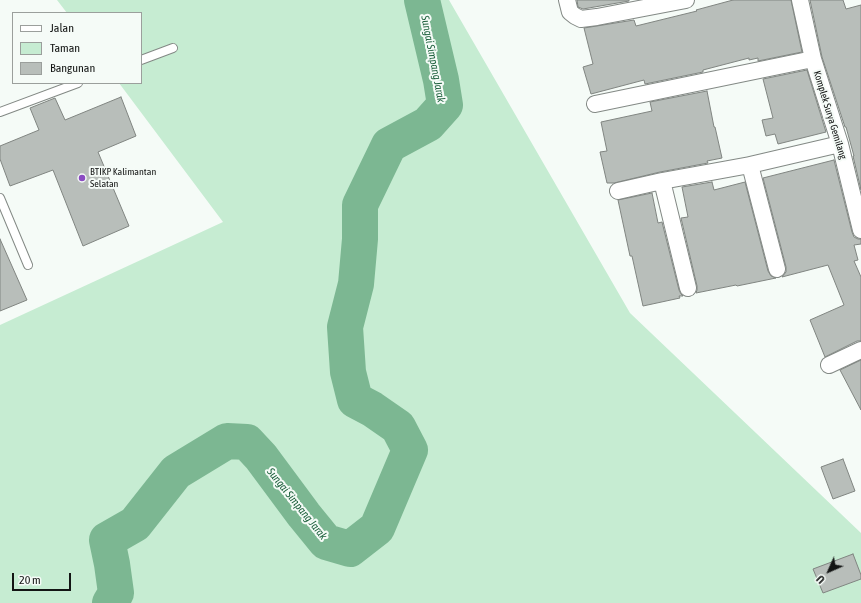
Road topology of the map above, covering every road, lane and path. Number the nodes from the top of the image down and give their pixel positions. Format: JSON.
{"nodes":[{"id":1,"x":568,"y":0,"type":"edge"},
{"id":2,"x":686,"y":0,"type":"edge"},
{"id":3,"x":800,"y":0,"type":"edge"},
{"id":4,"x":640,"y":4,"type":"edge"},
{"id":5,"x":173,"y":48,"type":"dead end"},
{"id":6,"x":813,"y":59,"type":"junction"},
{"id":7,"x":142,"y":60,"type":"edge"},
{"id":8,"x":75,"y":84,"type":"edge"},
{"id":9,"x":595,"y":104,"type":"dead end"},
{"id":10,"x":0,"y":112,"type":"edge"},
{"id":11,"x":840,"y":144,"type":"junction"},
{"id":12,"x":750,"y":164,"type":"junction"},
{"id":13,"x":662,"y":181,"type":"junction"},
{"id":14,"x":618,"y":191,"type":"dead end"},
{"id":15,"x":0,"y":198,"type":"edge"},
{"id":16,"x":861,"y":230,"type":"edge"},
{"id":17,"x":28,"y":265,"type":"dead end"},
{"id":18,"x":777,"y":269,"type":"dead end"},
{"id":19,"x":688,"y":288,"type":"dead end"},
{"id":20,"x":861,"y":350,"type":"edge"},
{"id":21,"x":829,"y":365,"type":"dead end"}],
"edges":[{"from":1,"to":4,"type":"street"},
{"from":2,"to":4,"type":"street"},
{"from":3,"to":6,"type":"street","name":"Komplek Surya Gemilang"},
{"from":5,"to":7,"type":"lane"},
{"from":6,"to":9,"type":"street"},
{"from":6,"to":11,"type":"street","name":"Komplek Surya Gemilang"},
{"from":8,"to":10,"type":"lane"},
{"from":11,"to":12,"type":"street"},
{"from":11,"to":16,"type":"street","name":"Komplek Surya Gemilang"},
{"from":12,"to":13,"type":"street"},
{"from":12,"to":18,"type":"street"},
{"from":13,"to":14,"type":"street"},
{"from":13,"to":19,"type":"street"},
{"from":15,"to":17,"type":"lane"},
{"from":20,"to":21,"type":"street"}]}
